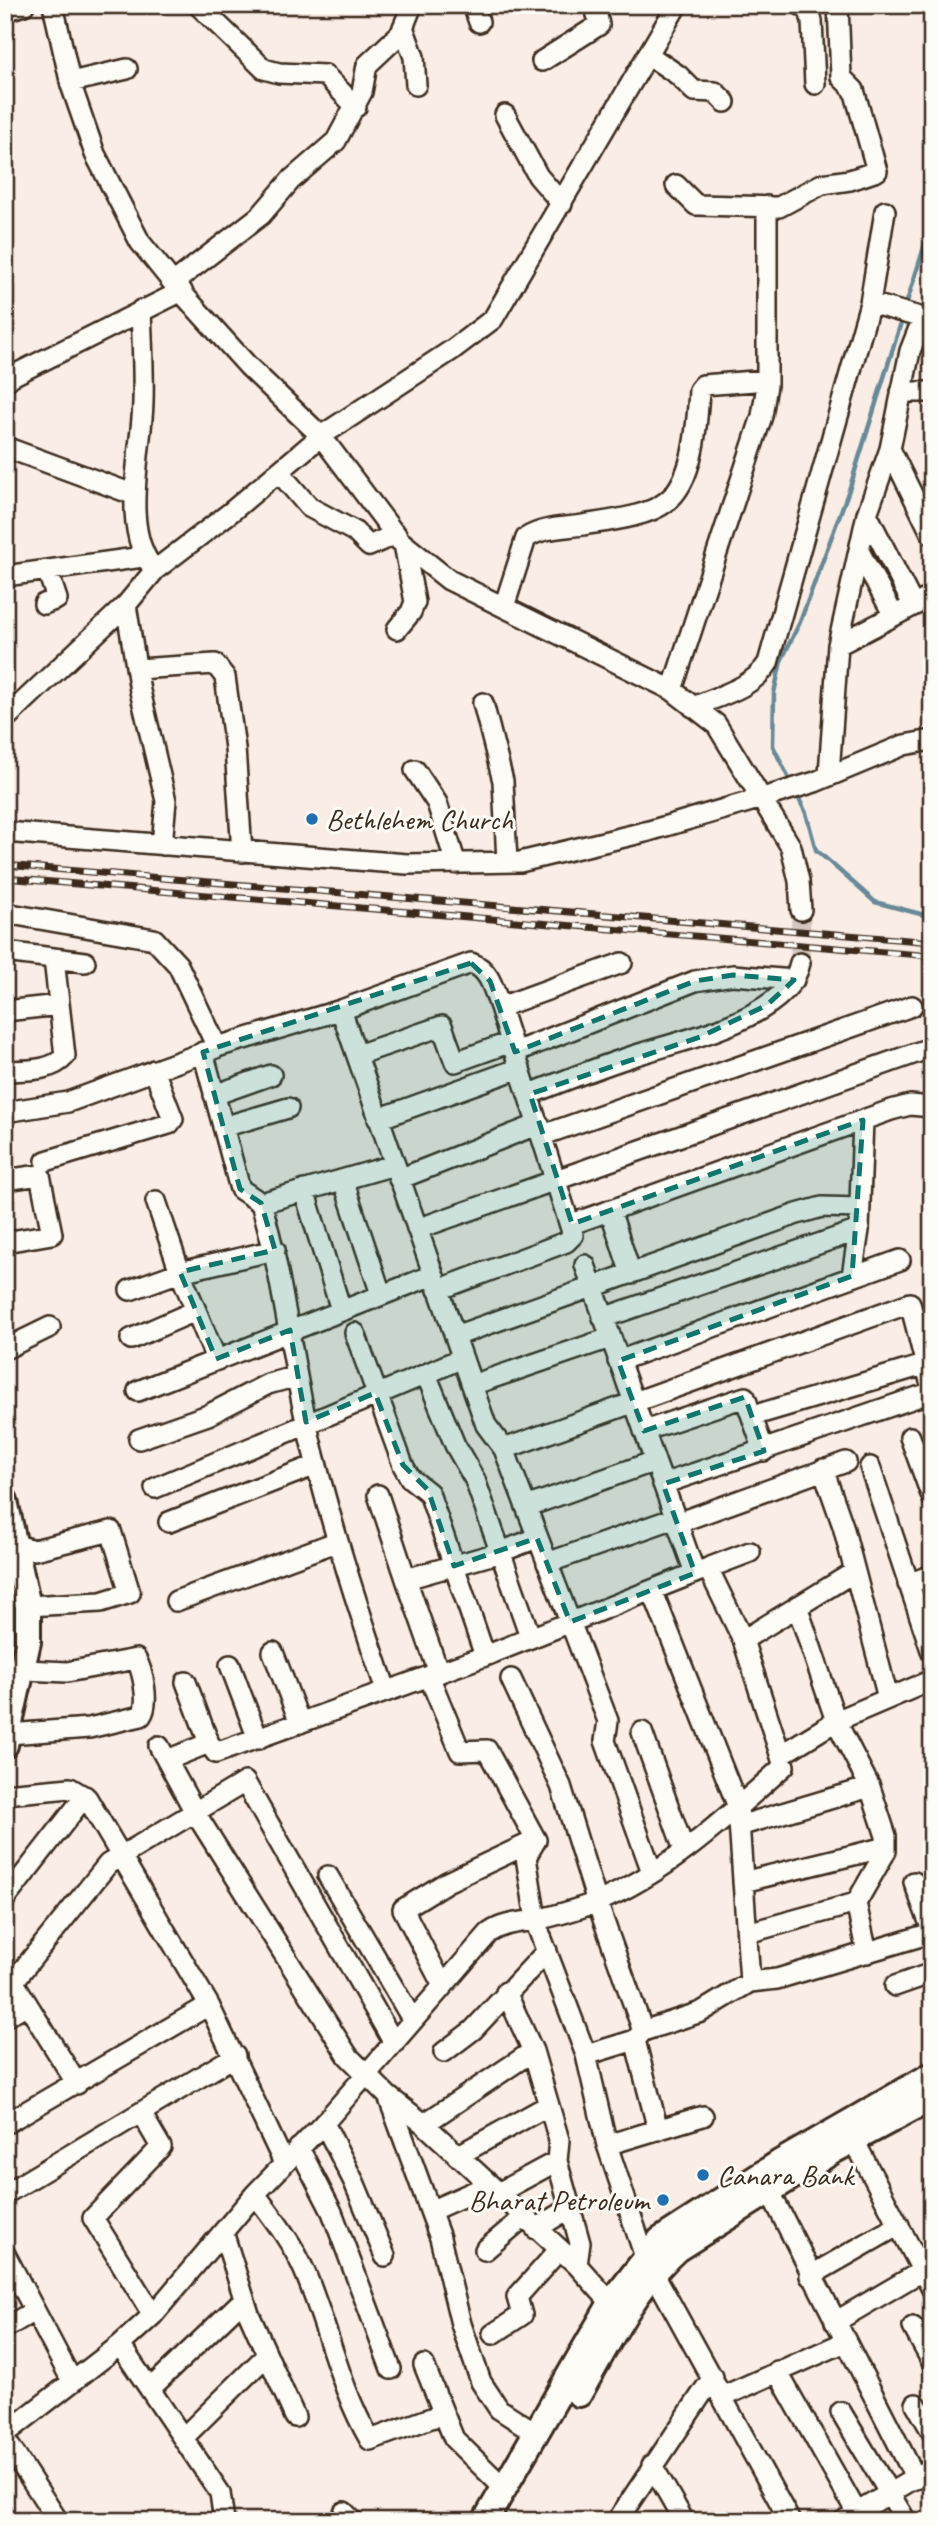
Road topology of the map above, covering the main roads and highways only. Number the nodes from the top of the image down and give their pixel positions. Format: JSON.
{"nodes":[{"id":1,"x":5,"y":1502,"type":"edge"},
{"id":2,"x":14,"y":1670,"type":"edge"},
{"id":3,"x":7,"y":1740,"type":"edge"},
{"id":4,"x":932,"y":2075,"type":"edge"},
{"id":5,"x":932,"y":2098,"type":"edge"},
{"id":6,"x":849,"y":2132,"type":"junction"},
{"id":7,"x":650,"y":2265,"type":"junction"},
{"id":8,"x":485,"y":2521,"type":"edge"},
{"id":9,"x":503,"y":2521,"type":"edge"}],
"edges":[{"from":1,"to":2,"type":"main road"},
{"from":2,"to":3,"type":"main road"},
{"from":4,"to":6,"type":"main road"},
{"from":5,"to":6,"type":"main road"},
{"from":6,"to":7,"type":"main road"},
{"from":6,"to":7,"type":"main road"},
{"from":7,"to":8,"type":"main road"},
{"from":7,"to":9,"type":"main road"}]}
